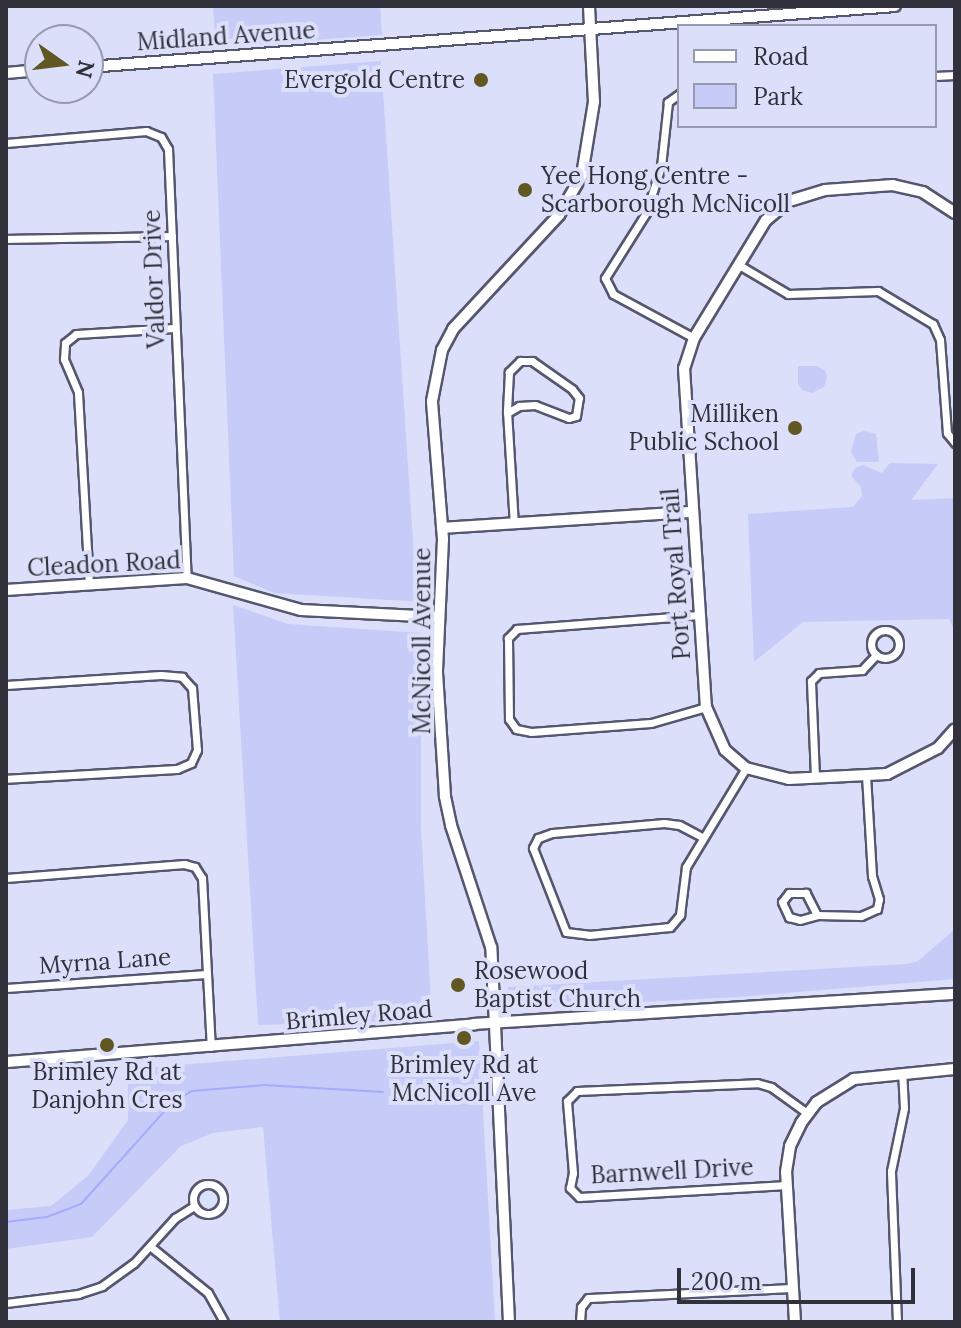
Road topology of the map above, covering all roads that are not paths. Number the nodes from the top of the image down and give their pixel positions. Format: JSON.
{"nodes":[{"id":1,"x":589,"y":6,"type":"edge"},
{"id":2,"x":895,"y":6,"type":"edge"},
{"id":3,"x":592,"y":29,"type":"junction"},
{"id":4,"x":104,"y":66,"type":"edge"},
{"id":5,"x":677,"y":95,"type":"edge"},
{"id":6,"x":6,"y":143,"type":"edge"},
{"id":7,"x":955,"y":213,"type":"edge"},
{"id":8,"x":172,"y":236,"type":"junction"},
{"id":9,"x":6,"y":239,"type":"edge"},
{"id":10,"x":739,"y":265,"type":"junction"},
{"id":11,"x":175,"y":328,"type":"junction"},
{"id":12,"x":694,"y":338,"type":"junction"},
{"id":13,"x":507,"y":413,"type":"junction"},
{"id":14,"x":955,"y":443,"type":"edge"},
{"id":15,"x":692,"y":512,"type":"junction"},
{"id":16,"x":514,"y":524,"type":"junction"},
{"id":17,"x":442,"y":528,"type":"junction"},
{"id":18,"x":187,"y":578,"type":"junction"},
{"id":19,"x":89,"y":584,"type":"junction"},
{"id":20,"x":6,"y":590,"type":"edge"},
{"id":21,"x":699,"y":615,"type":"junction"},
{"id":22,"x":439,"y":617,"type":"junction"},
{"id":23,"x":876,"y":655,"type":"junction"},
{"id":24,"x":6,"y":685,"type":"edge"},
{"id":25,"x":706,"y":707,"type":"junction"},
{"id":26,"x":955,"y":729,"type":"edge"},
{"id":27,"x":746,"y":768,"type":"junction"},
{"id":28,"x":866,"y":775,"type":"junction"},
{"id":29,"x":815,"y":777,"type":"junction"},
{"id":30,"x":6,"y":779,"type":"edge"},
{"id":31,"x":702,"y":837,"type":"junction"},
{"id":32,"x":6,"y":878,"type":"edge"},
{"id":33,"x":817,"y":915,"type":"junction"},
{"id":34,"x":207,"y":974,"type":"junction"},
{"id":35,"x":6,"y":988,"type":"edge"},
{"id":36,"x":955,"y":994,"type":"edge"},
{"id":37,"x":494,"y":1023,"type":"junction"},
{"id":38,"x":211,"y":1048,"type":"junction"},
{"id":39,"x":6,"y":1062,"type":"edge"},
{"id":40,"x":955,"y":1069,"type":"edge"},
{"id":41,"x":902,"y":1073,"type":"junction"},
{"id":42,"x":807,"y":1113,"type":"junction"},
{"id":43,"x":787,"y":1185,"type":"junction"},
{"id":44,"x":194,"y":1206,"type":"junction"},
{"id":45,"x":151,"y":1247,"type":"junction"},
{"id":46,"x":793,"y":1288,"type":"junction"},
{"id":47,"x":6,"y":1303,"type":"edge"},
{"id":48,"x":224,"y":1322,"type":"edge"},
{"id":49,"x":509,"y":1322,"type":"edge"},
{"id":50,"x":580,"y":1322,"type":"edge"},
{"id":51,"x":795,"y":1322,"type":"edge"},
{"id":52,"x":897,"y":1322,"type":"edge"}],
"edges":[{"from":1,"to":3,"type":"main road","name":"McNicoll Avenue"},
{"from":2,"to":3,"type":"main road","name":"Midland Avenue"},
{"from":3,"to":4,"type":"main road","name":"Midland Avenue"},
{"from":3,"to":17,"type":"main road","name":"McNicoll Avenue"},
{"from":5,"to":12,"type":"street"},
{"from":6,"to":8,"type":"street","name":"Valdor Drive"},
{"from":7,"to":10,"type":"main road","name":"Port Royal Trail"},
{"from":8,"to":9,"type":"street"},
{"from":8,"to":11,"type":"street","name":"Valdor Drive"},
{"from":10,"to":12,"type":"main road","name":"Port Royal Trail"},
{"from":10,"to":14,"type":"street"},
{"from":11,"to":18,"type":"street","name":"Valdor Drive"},
{"from":11,"to":19,"type":"street"},
{"from":12,"to":15,"type":"main road","name":"Port Royal Trail"},
{"from":13,"to":13,"type":"street"},
{"from":13,"to":16,"type":"street"},
{"from":15,"to":16,"type":"main road"},
{"from":15,"to":21,"type":"main road","name":"Port Royal Trail"},
{"from":16,"to":17,"type":"main road"},
{"from":17,"to":22,"type":"main road","name":"McNicoll Avenue"},
{"from":18,"to":19,"type":"main road","name":"Cleadon Road"},
{"from":18,"to":22,"type":"main road","name":"Cleadon Road"},
{"from":19,"to":20,"type":"main road","name":"Cleadon Road"},
{"from":21,"to":25,"type":"main road","name":"Port Royal Trail"},
{"from":21,"to":25,"type":"street"},
{"from":22,"to":37,"type":"main road","name":"McNicoll Avenue"},
{"from":23,"to":23,"type":"street"},
{"from":23,"to":29,"type":"street"},
{"from":24,"to":30,"type":"street"},
{"from":25,"to":27,"type":"main road","name":"Port Royal Trail"},
{"from":26,"to":28,"type":"main road"},
{"from":27,"to":29,"type":"main road"},
{"from":27,"to":31,"type":"street"},
{"from":28,"to":29,"type":"main road"},
{"from":28,"to":33,"type":"street"},
{"from":31,"to":31,"type":"street"},
{"from":32,"to":34,"type":"street"},
{"from":33,"to":33,"type":"street"},
{"from":34,"to":35,"type":"street","name":"Myrna Lane"},
{"from":34,"to":38,"type":"street"},
{"from":36,"to":37,"type":"main road","name":"Brimley Road"},
{"from":37,"to":38,"type":"main road","name":"Brimley Road"},
{"from":37,"to":49,"type":"main road","name":"McNicoll Avenue"},
{"from":38,"to":39,"type":"main road","name":"Brimley Road"},
{"from":40,"to":41,"type":"main road"},
{"from":41,"to":42,"type":"main road"},
{"from":41,"to":52,"type":"street"},
{"from":42,"to":43,"type":"main road"},
{"from":42,"to":43,"type":"street","name":"Barnwell Drive"},
{"from":43,"to":46,"type":"main road"},
{"from":44,"to":44,"type":"street"},
{"from":44,"to":45,"type":"street"},
{"from":45,"to":47,"type":"street"},
{"from":45,"to":48,"type":"street"},
{"from":46,"to":50,"type":"street"},
{"from":46,"to":51,"type":"main road"}]}
